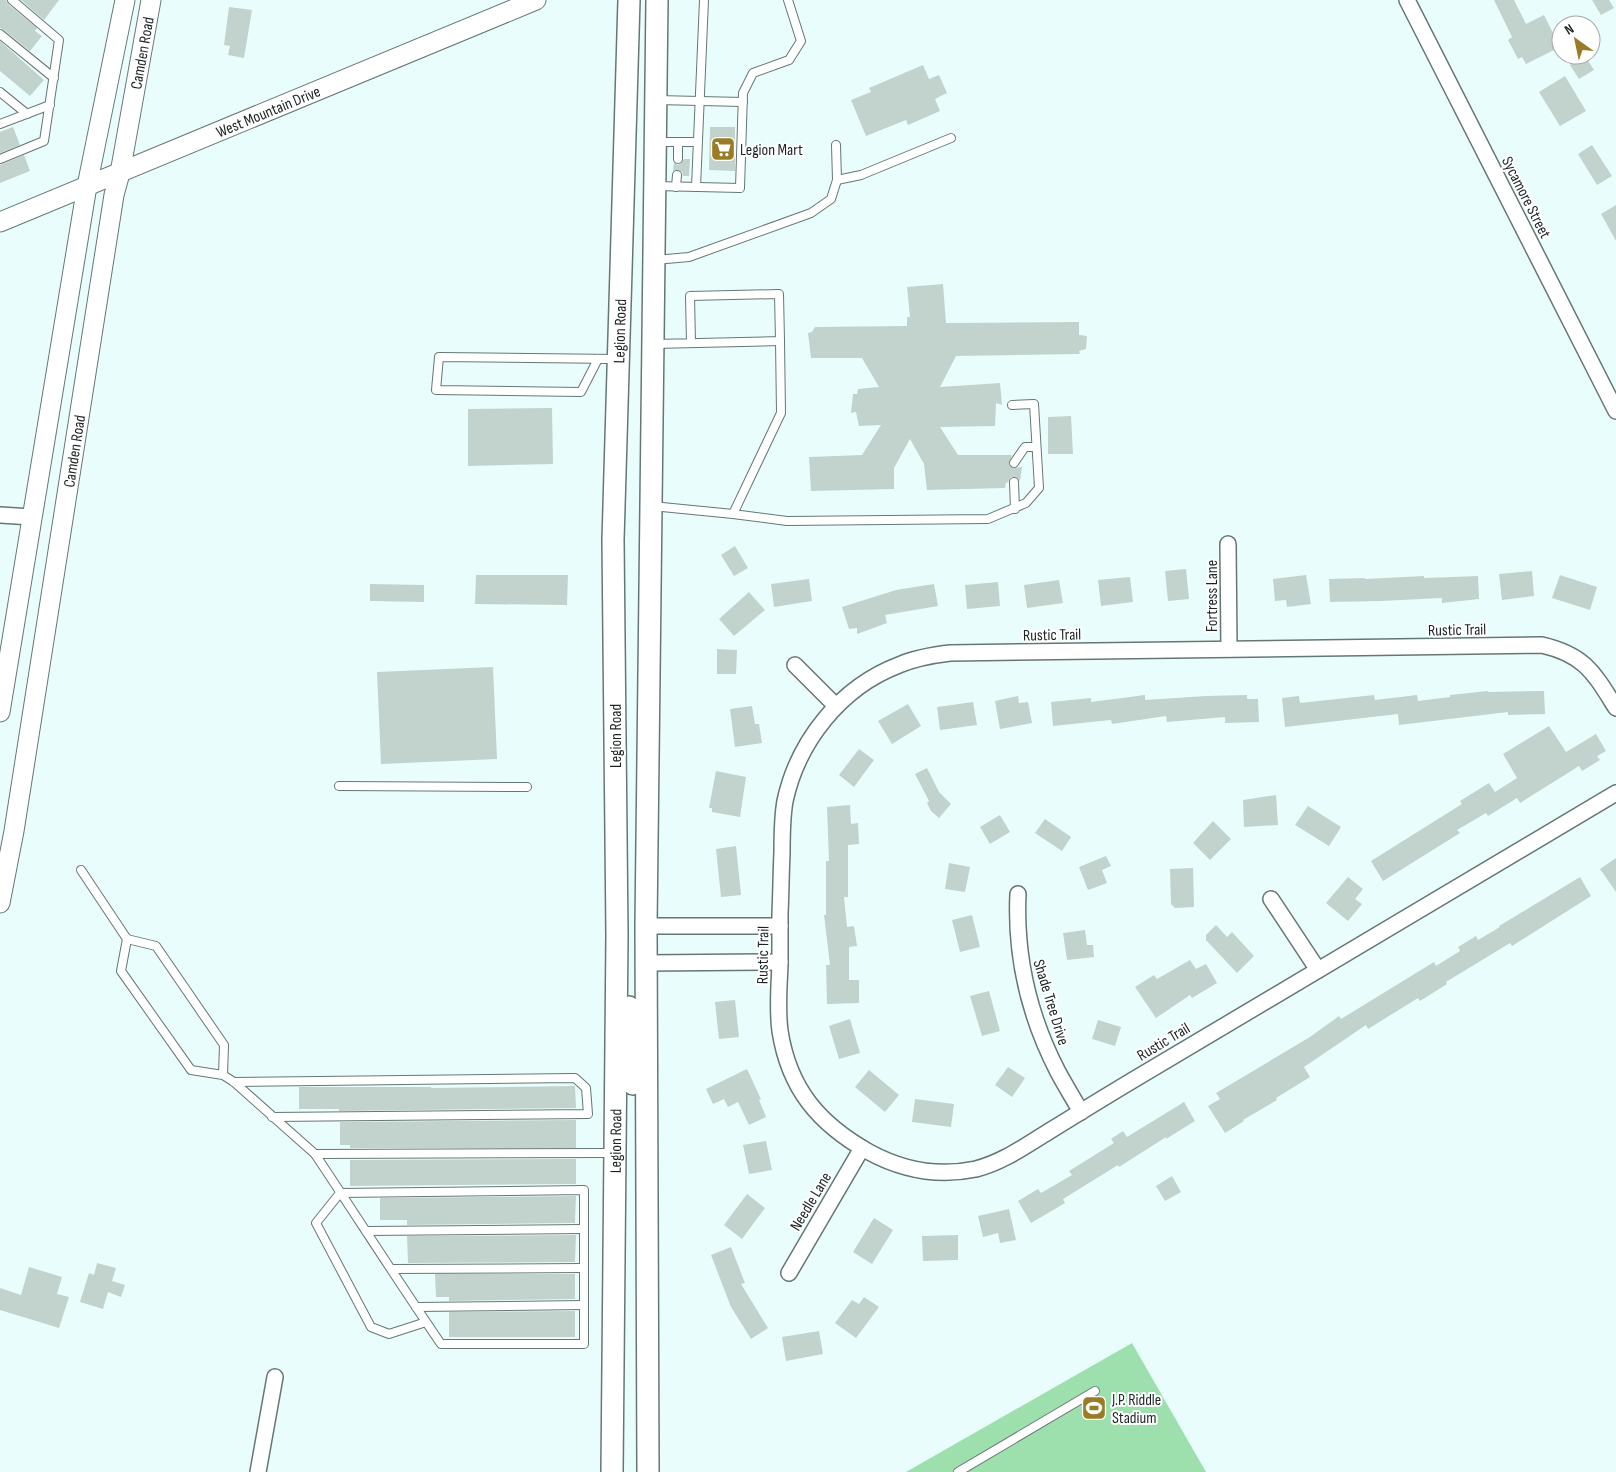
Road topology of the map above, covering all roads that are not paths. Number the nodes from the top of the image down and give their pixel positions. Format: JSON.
{"nodes":[{"id":1,"x":12,"y":0,"type":"edge"},
{"id":2,"x":125,"y":0,"type":"edge"},
{"id":3,"x":151,"y":0,"type":"edge"},
{"id":4,"x":536,"y":0,"type":"edge"},
{"id":5,"x":629,"y":0,"type":"edge"},
{"id":6,"x":657,"y":0,"type":"edge"},
{"id":7,"x":704,"y":0,"type":"edge"},
{"id":8,"x":788,"y":0,"type":"edge"},
{"id":9,"x":1407,"y":0,"type":"edge"},
{"id":10,"x":0,"y":34,"type":"edge"},
{"id":11,"x":54,"y":78,"type":"junction"},
{"id":12,"x":0,"y":92,"type":"edge"},
{"id":13,"x":655,"y":100,"type":"junction"},
{"id":14,"x":699,"y":101,"type":"junction"},
{"id":15,"x":743,"y":102,"type":"junction"},
{"id":16,"x":50,"y":105,"type":"junction"},
{"id":17,"x":27,"y":114,"type":"junction"},
{"id":18,"x":0,"y":124,"type":"edge"},
{"id":19,"x":951,"y":138,"type":"dead end"},
{"id":20,"x":655,"y":142,"type":"junction"},
{"id":21,"x":678,"y":142,"type":"junction"},
{"id":22,"x":698,"y":142,"type":"junction"},
{"id":23,"x":836,"y":146,"type":"dead end"},
{"id":24,"x":678,"y":158,"type":"dead end"},
{"id":25,"x":0,"y":159,"type":"edge"},
{"id":26,"x":120,"y":173,"type":"junction"},
{"id":27,"x":677,"y":175,"type":"dead end"},
{"id":28,"x":837,"y":180,"type":"junction"},
{"id":29,"x":87,"y":186,"type":"junction"},
{"id":30,"x":654,"y":186,"type":"junction"},
{"id":31,"x":676,"y":187,"type":"junction"},
{"id":32,"x":696,"y":187,"type":"junction"},
{"id":33,"x":0,"y":222,"type":"edge"},
{"id":34,"x":653,"y":260,"type":"junction"},
{"id":35,"x":780,"y":341,"type":"junction"},
{"id":36,"x":691,"y":343,"type":"junction"},
{"id":37,"x":652,"y":344,"type":"junction"},
{"id":38,"x":608,"y":359,"type":"junction"},
{"id":39,"x":1012,"y":405,"type":"dead end"},
{"id":40,"x":1616,"y":411,"type":"edge"},
{"id":41,"x":1036,"y":447,"type":"junction"},
{"id":42,"x":1014,"y":463,"type":"dead end"},
{"id":43,"x":1014,"y":482,"type":"dead end"},
{"id":44,"x":650,"y":506,"type":"junction"},
{"id":45,"x":1014,"y":508,"type":"junction"},
{"id":46,"x":733,"y":514,"type":"junction"},
{"id":47,"x":0,"y":515,"type":"edge"},
{"id":48,"x":32,"y":517,"type":"junction"},
{"id":49,"x":1228,"y":544,"type":"dead end"},
{"id":50,"x":1229,"y":649,"type":"junction"},
{"id":51,"x":795,"y":665,"type":"dead end"},
{"id":52,"x":836,"y":706,"type":"junction"},
{"id":53,"x":1616,"y":708,"type":"edge"},
{"id":54,"x":0,"y":712,"type":"edge"},
{"id":55,"x":616,"y":785,"type":"junction"},
{"id":56,"x":339,"y":786,"type":"dead end"},
{"id":57,"x":527,"y":787,"type":"dead end"},
{"id":58,"x":1616,"y":793,"type":"edge"},
{"id":59,"x":81,"y":870,"type":"dead end"},
{"id":60,"x":1018,"y":894,"type":"dead end"},
{"id":61,"x":1271,"y":899,"type":"dead end"},
{"id":62,"x":0,"y":903,"type":"edge"},
{"id":63,"x":646,"y":926,"type":"junction"},
{"id":64,"x":780,"y":926,"type":"junction"},
{"id":65,"x":127,"y":939,"type":"junction"},
{"id":66,"x":780,"y":962,"type":"junction"},
{"id":67,"x":646,"y":963,"type":"junction"},
{"id":68,"x":1318,"y":970,"type":"junction"},
{"id":69,"x":616,"y":976,"type":"junction"},
{"id":70,"x":223,"y":1075,"type":"junction"},
{"id":71,"x":234,"y":1082,"type":"junction"},
{"id":72,"x":1081,"y":1112,"type":"junction"},
{"id":73,"x":272,"y":1117,"type":"junction"},
{"id":74,"x":862,"y":1148,"type":"junction"},
{"id":75,"x":615,"y":1153,"type":"junction"},
{"id":76,"x":315,"y":1154,"type":"junction"},
{"id":77,"x":340,"y":1193,"type":"junction"},
{"id":78,"x":584,"y":1229,"type":"junction"},
{"id":79,"x":366,"y":1231,"type":"junction"},
{"id":80,"x":584,"y":1268,"type":"junction"},
{"id":81,"x":392,"y":1269,"type":"junction"},
{"id":82,"x":647,"y":1270,"type":"junction"},
{"id":83,"x":789,"y":1273,"type":"dead end"},
{"id":84,"x":584,"y":1305,"type":"junction"},
{"id":85,"x":416,"y":1307,"type":"junction"},
{"id":86,"x":426,"y":1322,"type":"junction"},
{"id":87,"x":275,"y":1377,"type":"dead end"},
{"id":88,"x":1095,"y":1391,"type":"dead end"},
{"id":89,"x":612,"y":1416,"type":"junction"},
{"id":90,"x":258,"y":1472,"type":"edge"},
{"id":91,"x":612,"y":1472,"type":"edge"},
{"id":92,"x":626,"y":1472,"type":"edge"},
{"id":93,"x":648,"y":1472,"type":"edge"},
{"id":94,"x":958,"y":1472,"type":"edge"}],
"edges":[{"from":1,"to":11,"type":"lane"},
{"from":2,"to":29,"type":"street","name":"Camden Road"},
{"from":3,"to":26,"type":"street","name":"Camden Road"},
{"from":4,"to":26,"type":"street","name":"West Mountain Drive"},
{"from":5,"to":38,"type":"main road","name":"Legion Road"},
{"from":6,"to":13,"type":"main road","name":"Legion Road"},
{"from":7,"to":14,"type":"lane"},
{"from":8,"to":15,"type":"lane"},
{"from":9,"to":40,"type":"street","name":"Sycamore Street"},
{"from":10,"to":11,"type":"lane"},
{"from":11,"to":16,"type":"lane"},
{"from":12,"to":17,"type":"lane"},
{"from":13,"to":14,"type":"lane"},
{"from":13,"to":20,"type":"main road","name":"Legion Road"},
{"from":14,"to":15,"type":"lane"},
{"from":14,"to":22,"type":"lane"},
{"from":15,"to":32,"type":"lane"},
{"from":16,"to":17,"type":"lane"},
{"from":16,"to":25,"type":"lane"},
{"from":17,"to":18,"type":"lane"},
{"from":19,"to":28,"type":"lane"},
{"from":20,"to":21,"type":"lane"},
{"from":20,"to":30,"type":"main road","name":"Legion Road"},
{"from":21,"to":22,"type":"lane"},
{"from":21,"to":24,"type":"lane"},
{"from":22,"to":32,"type":"lane"},
{"from":23,"to":28,"type":"lane"},
{"from":26,"to":29,"type":"street","name":"West Mountain Drive"},
{"from":26,"to":62,"type":"street","name":"Camden Road"},
{"from":27,"to":31,"type":"lane"},
{"from":28,"to":34,"type":"lane"},
{"from":29,"to":33,"type":"street","name":"West Mountain Drive"},
{"from":29,"to":48,"type":"street","name":"Camden Road"},
{"from":30,"to":31,"type":"lane"},
{"from":30,"to":34,"type":"main road","name":"Legion Road"},
{"from":31,"to":32,"type":"lane"},
{"from":34,"to":37,"type":"main road","name":"Legion Road"},
{"from":35,"to":36,"type":"lane"},
{"from":35,"to":36,"type":"lane"},
{"from":35,"to":46,"type":"lane"},
{"from":36,"to":37,"type":"lane"},
{"from":37,"to":44,"type":"main road","name":"Legion Road"},
{"from":38,"to":38,"type":"lane"},
{"from":38,"to":55,"type":"main road","name":"Legion Road"},
{"from":39,"to":41,"type":"lane"},
{"from":41,"to":42,"type":"lane"},
{"from":41,"to":45,"type":"lane"},
{"from":43,"to":45,"type":"lane"},
{"from":44,"to":46,"type":"lane"},
{"from":44,"to":63,"type":"main road","name":"Legion Road"},
{"from":45,"to":46,"type":"lane"},
{"from":47,"to":48,"type":"street"},
{"from":48,"to":54,"type":"street","name":"Camden Road"},
{"from":49,"to":50,"type":"street","name":"Fortress Lane"},
{"from":50,"to":52,"type":"street","name":"Rustic Trail"},
{"from":50,"to":53,"type":"street","name":"Rustic Trail"},
{"from":51,"to":52,"type":"street"},
{"from":52,"to":64,"type":"street","name":"Rustic Trail"},
{"from":55,"to":67,"type":"main road"},
{"from":55,"to":69,"type":"main road","name":"Legion Road"},
{"from":56,"to":57,"type":"lane"},
{"from":58,"to":68,"type":"street","name":"Rustic Trail"},
{"from":59,"to":65,"type":"lane"},
{"from":60,"to":72,"type":"street","name":"Shade Tree Drive"},
{"from":61,"to":68,"type":"street"},
{"from":63,"to":64,"type":"street"},
{"from":63,"to":67,"type":"main road","name":"Legion Road"},
{"from":64,"to":66,"type":"street","name":"Rustic Trail"},
{"from":65,"to":70,"type":"lane"},
{"from":65,"to":70,"type":"lane"},
{"from":66,"to":67,"type":"street"},
{"from":66,"to":74,"type":"street","name":"Rustic Trail"},
{"from":67,"to":82,"type":"main road","name":"Legion Road"},
{"from":68,"to":72,"type":"street","name":"Rustic Trail"},
{"from":69,"to":75,"type":"main road","name":"Legion Road"},
{"from":69,"to":82,"type":"main road"},
{"from":70,"to":71,"type":"lane"},
{"from":71,"to":73,"type":"lane"},
{"from":71,"to":73,"type":"lane"},
{"from":72,"to":74,"type":"street","name":"Rustic Trail"},
{"from":73,"to":76,"type":"lane"},
{"from":74,"to":83,"type":"street","name":"Needle Lane"},
{"from":75,"to":76,"type":"lane"},
{"from":75,"to":89,"type":"main road","name":"Legion Road"},
{"from":76,"to":77,"type":"lane"},
{"from":77,"to":78,"type":"lane"},
{"from":77,"to":79,"type":"lane"},
{"from":77,"to":86,"type":"lane"},
{"from":78,"to":79,"type":"lane"},
{"from":78,"to":80,"type":"lane"},
{"from":79,"to":81,"type":"lane"},
{"from":80,"to":81,"type":"lane"},
{"from":80,"to":84,"type":"lane"},
{"from":81,"to":85,"type":"lane"},
{"from":82,"to":93,"type":"main road","name":"Legion Road"},
{"from":84,"to":85,"type":"lane"},
{"from":84,"to":86,"type":"lane"},
{"from":85,"to":86,"type":"lane"},
{"from":87,"to":90,"type":"street"},
{"from":88,"to":94,"type":"lane"},
{"from":89,"to":91,"type":"main road","name":"Legion Road"},
{"from":89,"to":92,"type":"main road"}]}
